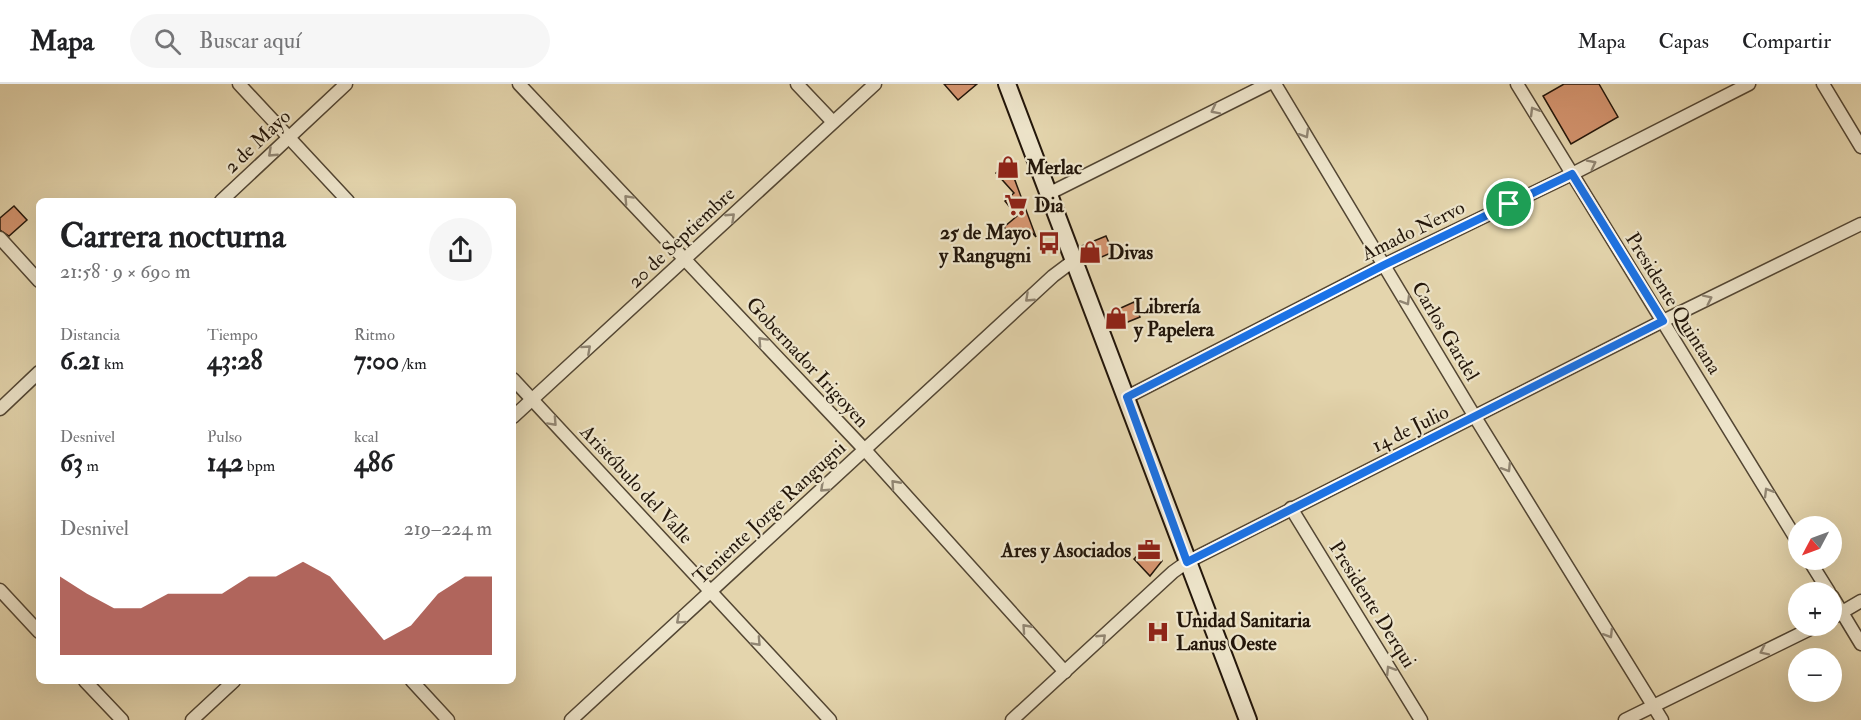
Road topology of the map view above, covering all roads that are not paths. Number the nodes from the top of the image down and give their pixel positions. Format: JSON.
{"nodes":[{"id":1,"x":239,"y":84,"type":"edge"},
{"id":2,"x":346,"y":84,"type":"edge"},
{"id":3,"x":519,"y":84,"type":"edge"},
{"id":4,"x":797,"y":84,"type":"edge"},
{"id":5,"x":875,"y":84,"type":"edge"},
{"id":6,"x":1007,"y":84,"type":"edge"},
{"id":7,"x":1268,"y":84,"type":"edge"},
{"id":8,"x":1275,"y":84,"type":"edge"},
{"id":9,"x":1517,"y":84,"type":"edge"},
{"id":10,"x":1749,"y":84,"type":"edge"},
{"id":11,"x":1823,"y":84,"type":"edge"},
{"id":12,"x":833,"y":122,"type":"junction"},
{"id":13,"x":289,"y":138,"type":"junction"},
{"id":14,"x":1861,"y":147,"type":"edge"},
{"id":15,"x":1572,"y":174,"type":"junction"},
{"id":16,"x":1048,"y":194,"type":"junction"},
{"id":17,"x":224,"y":198,"type":"edge"},
{"id":18,"x":345,"y":198,"type":"edge"},
{"id":19,"x":1861,"y":224,"type":"edge"},
{"id":20,"x":0,"y":238,"type":"edge"},
{"id":21,"x":685,"y":260,"type":"junction"},
{"id":22,"x":1074,"y":261,"type":"junction"},
{"id":23,"x":1384,"y":265,"type":"junction"},
{"id":24,"x":36,"y":278,"type":"edge"},
{"id":25,"x":1663,"y":321,"type":"junction"},
{"id":26,"x":36,"y":375,"type":"edge"},
{"id":27,"x":516,"y":382,"type":"edge"},
{"id":28,"x":1127,"y":397,"type":"junction"},
{"id":29,"x":532,"y":399,"type":"junction"},
{"id":30,"x":0,"y":409,"type":"edge"},
{"id":31,"x":516,"y":414,"type":"edge"},
{"id":32,"x":1475,"y":417,"type":"junction"},
{"id":33,"x":865,"y":450,"type":"junction"},
{"id":34,"x":1291,"y":508,"type":"junction"},
{"id":35,"x":1788,"y":526,"type":"edge"},
{"id":36,"x":1187,"y":562,"type":"junction"},
{"id":37,"x":0,"y":590,"type":"edge"},
{"id":38,"x":711,"y":592,"type":"junction"},
{"id":39,"x":1861,"y":601,"type":"edge"},
{"id":40,"x":1842,"y":613,"type":"edge"},
{"id":41,"x":1842,"y":622,"type":"edge"},
{"id":42,"x":36,"y":629,"type":"edge"},
{"id":43,"x":1796,"y":636,"type":"edge"},
{"id":44,"x":1861,"y":644,"type":"edge"},
{"id":45,"x":1065,"y":672,"type":"junction"},
{"id":46,"x":88,"y":684,"type":"edge"},
{"id":47,"x":231,"y":684,"type":"edge"},
{"id":48,"x":415,"y":684,"type":"edge"},
{"id":49,"x":1653,"y":706,"type":"junction"},
{"id":50,"x":122,"y":720,"type":"edge"},
{"id":51,"x":192,"y":720,"type":"edge"},
{"id":52,"x":448,"y":720,"type":"edge"},
{"id":53,"x":571,"y":720,"type":"edge"},
{"id":54,"x":830,"y":720,"type":"edge"},
{"id":55,"x":1012,"y":720,"type":"edge"},
{"id":56,"x":1248,"y":720,"type":"edge"},
{"id":57,"x":1421,"y":720,"type":"edge"},
{"id":58,"x":1625,"y":720,"type":"edge"},
{"id":59,"x":1662,"y":720,"type":"edge"}],
"edges":[{"from":1,"to":13,"type":"street"},
{"from":2,"to":13,"type":"street","name":"2 de Mayo"},
{"from":21,"to":3,"type":"street","name":"Gobernador Irigoyen","one_way":true},
{"from":4,"to":12,"type":"street"},
{"from":5,"to":12,"type":"street","name":"20 de Septiembre"},
{"from":6,"to":16,"type":"main road"},
{"from":7,"to":16,"type":"street","one_way":true},
{"from":8,"to":23,"type":"street","name":"Carlos Gardel","one_way":true},
{"from":15,"to":9,"type":"street","name":"Presidente Quintana","one_way":true},
{"from":15,"to":10,"type":"street","name":"Amado Nervo","one_way":true},
{"from":11,"to":14,"type":"street"},
{"from":21,"to":12,"type":"street","name":"20 de Septiembre","one_way":true},
{"from":13,"to":17,"type":"street","name":"2 de Mayo","one_way":true},
{"from":13,"to":18,"type":"street"},
{"from":15,"to":23,"type":"street","name":"Amado Nervo"},
{"from":15,"to":25,"type":"street","name":"Presidente Quintana"},
{"from":16,"to":22,"type":"main road"},
{"from":25,"to":19,"type":"street","name":"14 de Julio","one_way":true},
{"from":20,"to":24,"type":"street"},
{"from":29,"to":21,"type":"street","name":"20 de Septiembre","one_way":true},
{"from":33,"to":21,"type":"street","name":"Gobernador Irigoyen","one_way":true},
{"from":22,"to":28,"type":"main road"},
{"from":22,"to":33,"type":"street","name":"Teniente Jorge Rangugni","one_way":true},
{"from":23,"to":28,"type":"street","name":"Amado Nervo"},
{"from":23,"to":32,"type":"street","name":"Carlos Gardel","one_way":true},
{"from":25,"to":32,"type":"street","name":"14 de Julio"},
{"from":35,"to":25,"type":"street","name":"Presidente Quintana","one_way":true},
{"from":26,"to":30,"type":"street"},
{"from":27,"to":29,"type":"street","name":"Aristóbulo del Valle"},
{"from":28,"to":36,"type":"main road"},
{"from":29,"to":31,"type":"street","name":"20 de Septiembre"},
{"from":29,"to":38,"type":"street","name":"Aristóbulo del Valle","one_way":true},
{"from":32,"to":34,"type":"street","name":"14 de Julio"},
{"from":32,"to":49,"type":"street","name":"Carlos Gardel","one_way":true},
{"from":33,"to":38,"type":"street","name":"Teniente Jorge Rangugni","one_way":true},
{"from":45,"to":33,"type":"street","name":"Gobernador Irigoyen","one_way":true},
{"from":34,"to":36,"type":"street","name":"14 de Julio"},
{"from":57,"to":34,"type":"street","name":"Presidente Derqui","one_way":true},
{"from":45,"to":36,"type":"street","name":"14 de Julio","one_way":true},
{"from":36,"to":56,"type":"main road"},
{"from":37,"to":42,"type":"street"},
{"from":38,"to":53,"type":"street","name":"Teniente Jorge Rangugni","one_way":true},
{"from":38,"to":54,"type":"street","name":"Aristóbulo del Valle","one_way":true},
{"from":39,"to":40,"type":"street"},
{"from":41,"to":44,"type":"street"},
{"from":43,"to":49,"type":"street","one_way":true},
{"from":45,"to":55,"type":"street","name":"14 de Julio"},
{"from":46,"to":50,"type":"street"},
{"from":47,"to":51,"type":"street"},
{"from":48,"to":52,"type":"street"},
{"from":49,"to":58,"type":"street"},
{"from":49,"to":59,"type":"street","name":"Carlos Gardel"}]}
